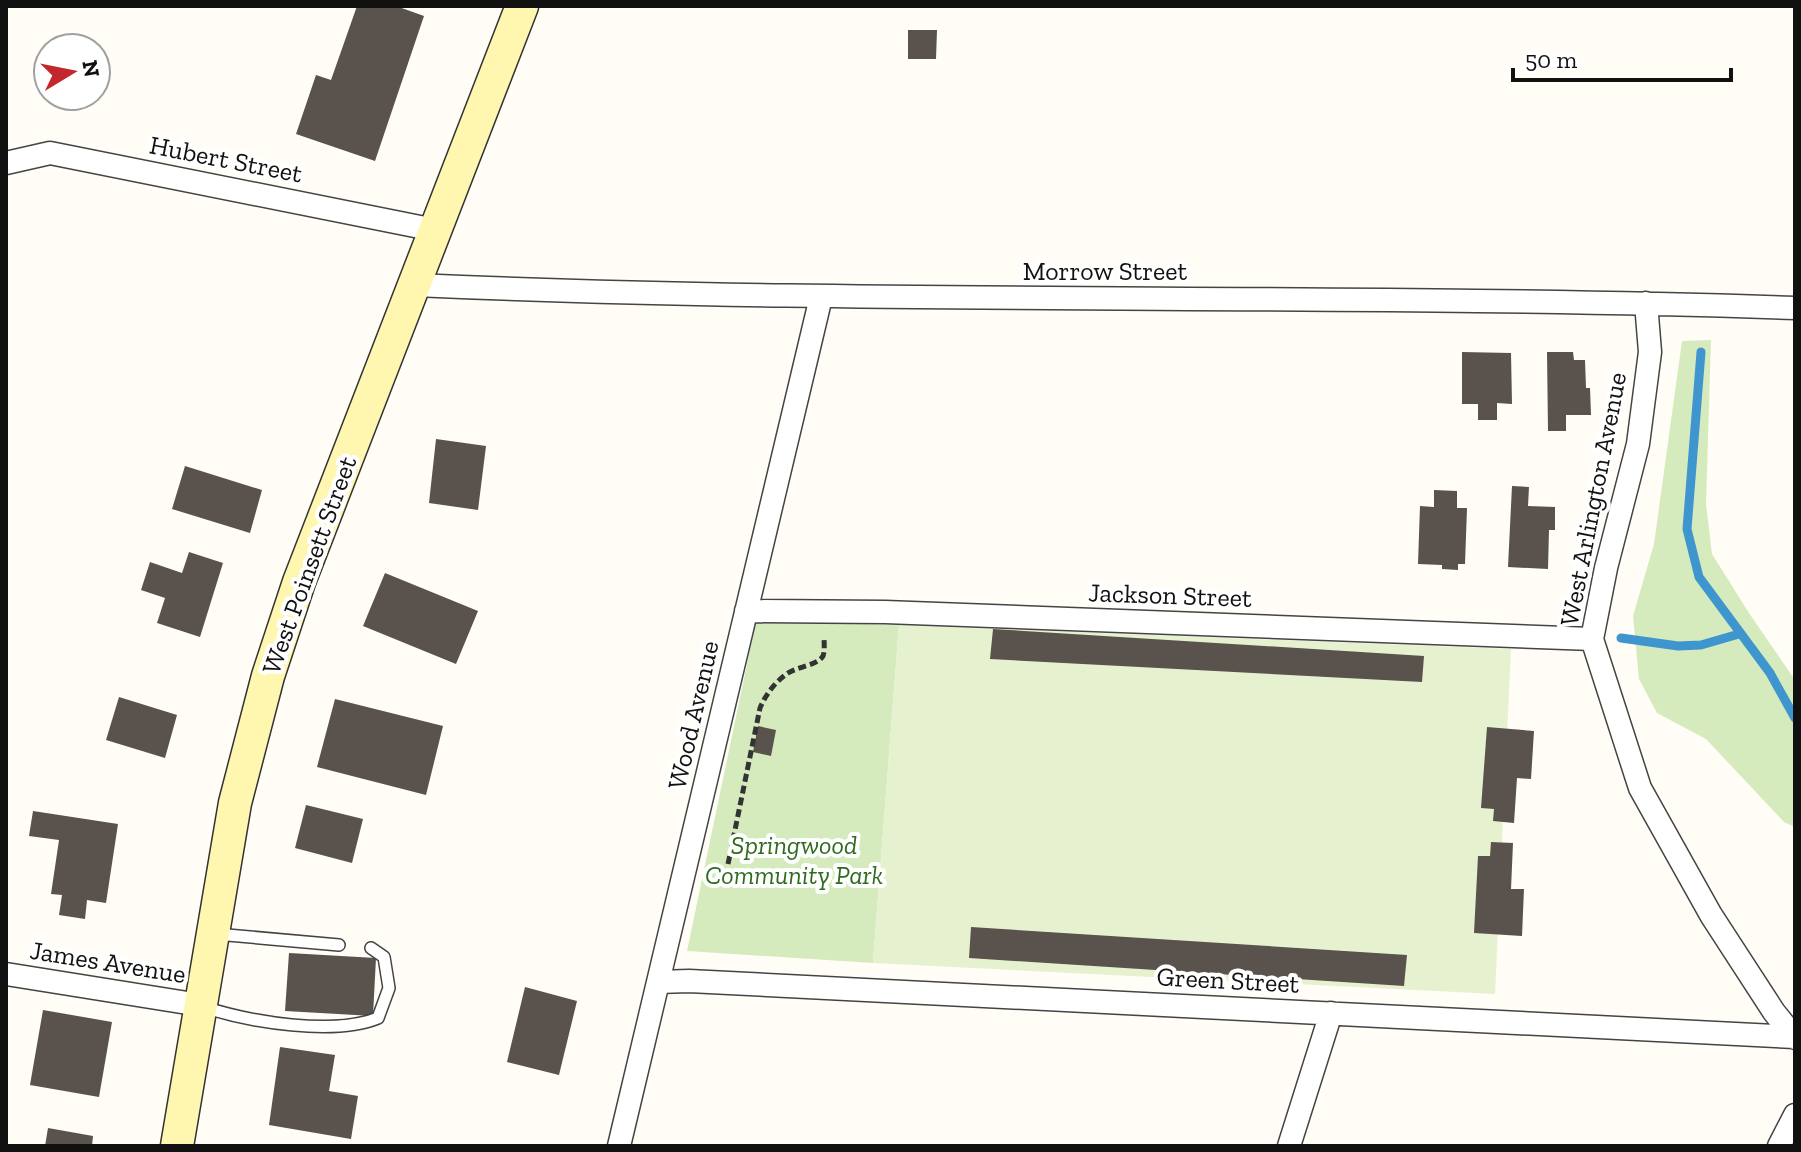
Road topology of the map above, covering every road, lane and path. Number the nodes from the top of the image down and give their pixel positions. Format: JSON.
{"nodes":[{"id":1,"x":522,"y":6,"type":"edge"},
{"id":2,"x":6,"y":163,"type":"edge"},
{"id":3,"x":435,"y":230,"type":"junction"},
{"id":4,"x":415,"y":285,"type":"junction"},
{"id":5,"x":821,"y":297,"type":"junction"},
{"id":6,"x":1646,"y":303,"type":"junction"},
{"id":7,"x":1795,"y":308,"type":"edge"},
{"id":8,"x":746,"y":611,"type":"junction"},
{"id":9,"x":823,"y":612,"type":"junction"},
{"id":10,"x":1592,"y":639,"type":"junction"},
{"id":11,"x":731,"y":850,"type":"junction"},
{"id":12,"x":744,"y":852,"type":"dead end"},
{"id":13,"x":728,"y":864,"type":"dead end"},
{"id":14,"x":213,"y":934,"type":"junction"},
{"id":15,"x":339,"y":945,"type":"dead end"},
{"id":16,"x":371,"y":948,"type":"dead end"},
{"id":17,"x":6,"y":974,"type":"edge"},
{"id":18,"x":658,"y":982,"type":"junction"},
{"id":19,"x":200,"y":1005,"type":"junction"},
{"id":20,"x":1331,"y":1013,"type":"junction"},
{"id":21,"x":1795,"y":1037,"type":"edge"},
{"id":22,"x":1795,"y":1115,"type":"edge"},
{"id":23,"x":177,"y":1146,"type":"edge"},
{"id":24,"x":619,"y":1146,"type":"edge"},
{"id":25,"x":1289,"y":1146,"type":"edge"},
{"id":26,"x":1779,"y":1146,"type":"edge"}],
"edges":[{"from":1,"to":3,"type":"main road","name":"West Poinsett Street"},
{"from":2,"to":3,"type":"street","name":"Hubert Street"},
{"from":3,"to":4,"type":"main road","name":"West Poinsett Street"},
{"from":4,"to":5,"type":"street","name":"Morrow Street"},
{"from":4,"to":14,"type":"main road","name":"West Poinsett Street"},
{"from":5,"to":6,"type":"street","name":"Morrow Street"},
{"from":5,"to":8,"type":"street","name":"Wood Avenue"},
{"from":6,"to":7,"type":"street","name":"Morrow Street"},
{"from":6,"to":10,"type":"street","name":"West Arlington Avenue"},
{"from":8,"to":9,"type":"street","name":"Jackson Street"},
{"from":8,"to":18,"type":"street","name":"Wood Avenue"},
{"from":9,"to":10,"type":"street","name":"Jackson Street"},
{"from":9,"to":11,"type":"path"},
{"from":10,"to":21,"type":"street","name":"West Arlington Avenue"},
{"from":11,"to":12,"type":"path"},
{"from":11,"to":13,"type":"path"},
{"from":14,"to":15,"type":"lane"},
{"from":14,"to":19,"type":"main road","name":"West Poinsett Street"},
{"from":16,"to":19,"type":"lane"},
{"from":17,"to":19,"type":"street","name":"James Avenue"},
{"from":18,"to":20,"type":"street","name":"Green Street"},
{"from":18,"to":24,"type":"street","name":"Wood Avenue"},
{"from":19,"to":23,"type":"main road","name":"West Poinsett Street"},
{"from":20,"to":21,"type":"street","name":"Green Street"},
{"from":20,"to":25,"type":"street"},
{"from":22,"to":26,"type":"street"}]}
